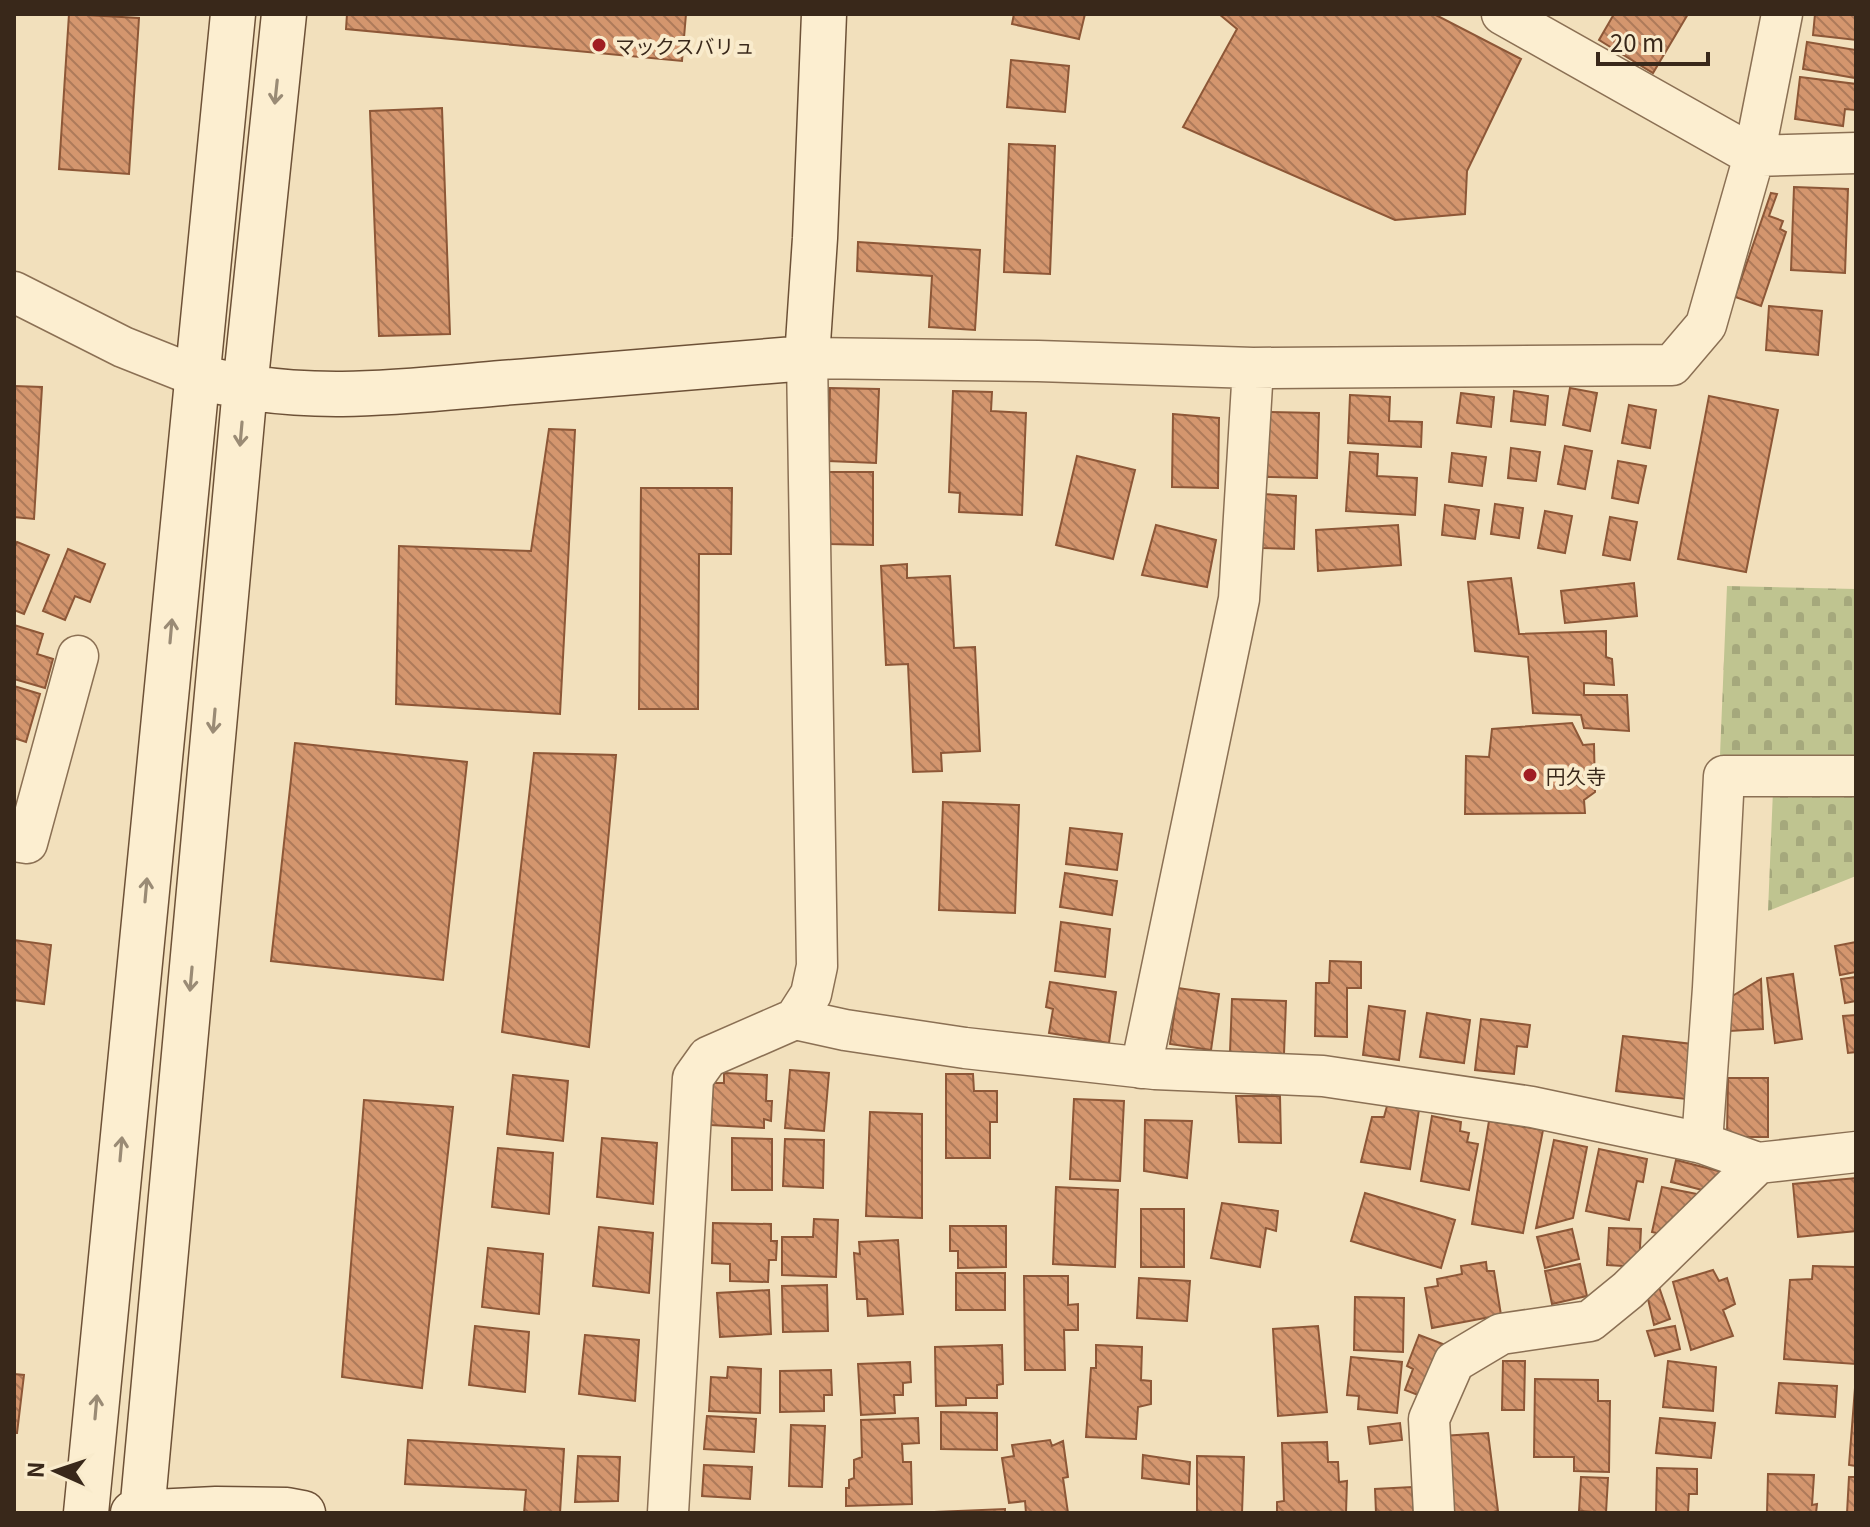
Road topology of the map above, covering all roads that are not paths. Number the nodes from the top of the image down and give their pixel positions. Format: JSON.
{"nodes":[{"id":1,"x":233,"y":14,"type":"edge"},
{"id":2,"x":284,"y":14,"type":"edge"},
{"id":3,"x":824,"y":14,"type":"edge"},
{"id":4,"x":1502,"y":14,"type":"edge"},
{"id":5,"x":1782,"y":14,"type":"edge"},
{"id":6,"x":1856,"y":153,"type":"edge"},
{"id":7,"x":1754,"y":156,"type":"junction"},
{"id":8,"x":14,"y":292,"type":"edge"},
{"id":9,"x":807,"y":358,"type":"junction"},
{"id":10,"x":1253,"y":368,"type":"junction"},
{"id":11,"x":196,"y":376,"type":"junction"},
{"id":12,"x":245,"y":388,"type":"junction"},
{"id":13,"x":78,"y":656,"type":"dead end"},
{"id":14,"x":1856,"y":776,"type":"edge"},
{"id":15,"x":14,"y":841,"type":"edge"},
{"id":16,"x":795,"y":1019,"type":"junction"},
{"id":17,"x":1141,"y":1068,"type":"junction"},
{"id":18,"x":1702,"y":1143,"type":"junction"},
{"id":19,"x":1856,"y":1152,"type":"edge"},
{"id":20,"x":1758,"y":1163,"type":"junction"},
{"id":21,"x":139,"y":1512,"type":"edge"},
{"id":22,"x":86,"y":1513,"type":"edge"},
{"id":23,"x":303,"y":1513,"type":"edge"},
{"id":24,"x":668,"y":1513,"type":"edge"},
{"id":25,"x":1434,"y":1513,"type":"edge"}],
"edges":[{"from":1,"to":11,"type":"street"},
{"from":2,"to":12,"type":"street","one_way":true},
{"from":3,"to":9,"type":"street"},
{"from":4,"to":7,"type":"street"},
{"from":5,"to":7,"type":"street"},
{"from":6,"to":7,"type":"street"},
{"from":7,"to":10,"type":"street"},
{"from":8,"to":11,"type":"street"},
{"from":9,"to":10,"type":"street"},
{"from":9,"to":12,"type":"street"},
{"from":9,"to":16,"type":"street"},
{"from":10,"to":17,"type":"street"},
{"from":11,"to":12,"type":"street"},
{"from":22,"to":11,"type":"street","one_way":true},
{"from":12,"to":21,"type":"street","one_way":true},
{"from":13,"to":15,"type":"street"},
{"from":14,"to":18,"type":"street"},
{"from":16,"to":17,"type":"street"},
{"from":16,"to":24,"type":"street"},
{"from":17,"to":18,"type":"street"},
{"from":18,"to":20,"type":"street"},
{"from":19,"to":20,"type":"street"},
{"from":20,"to":25,"type":"street"},
{"from":21,"to":23,"type":"street"}]}
